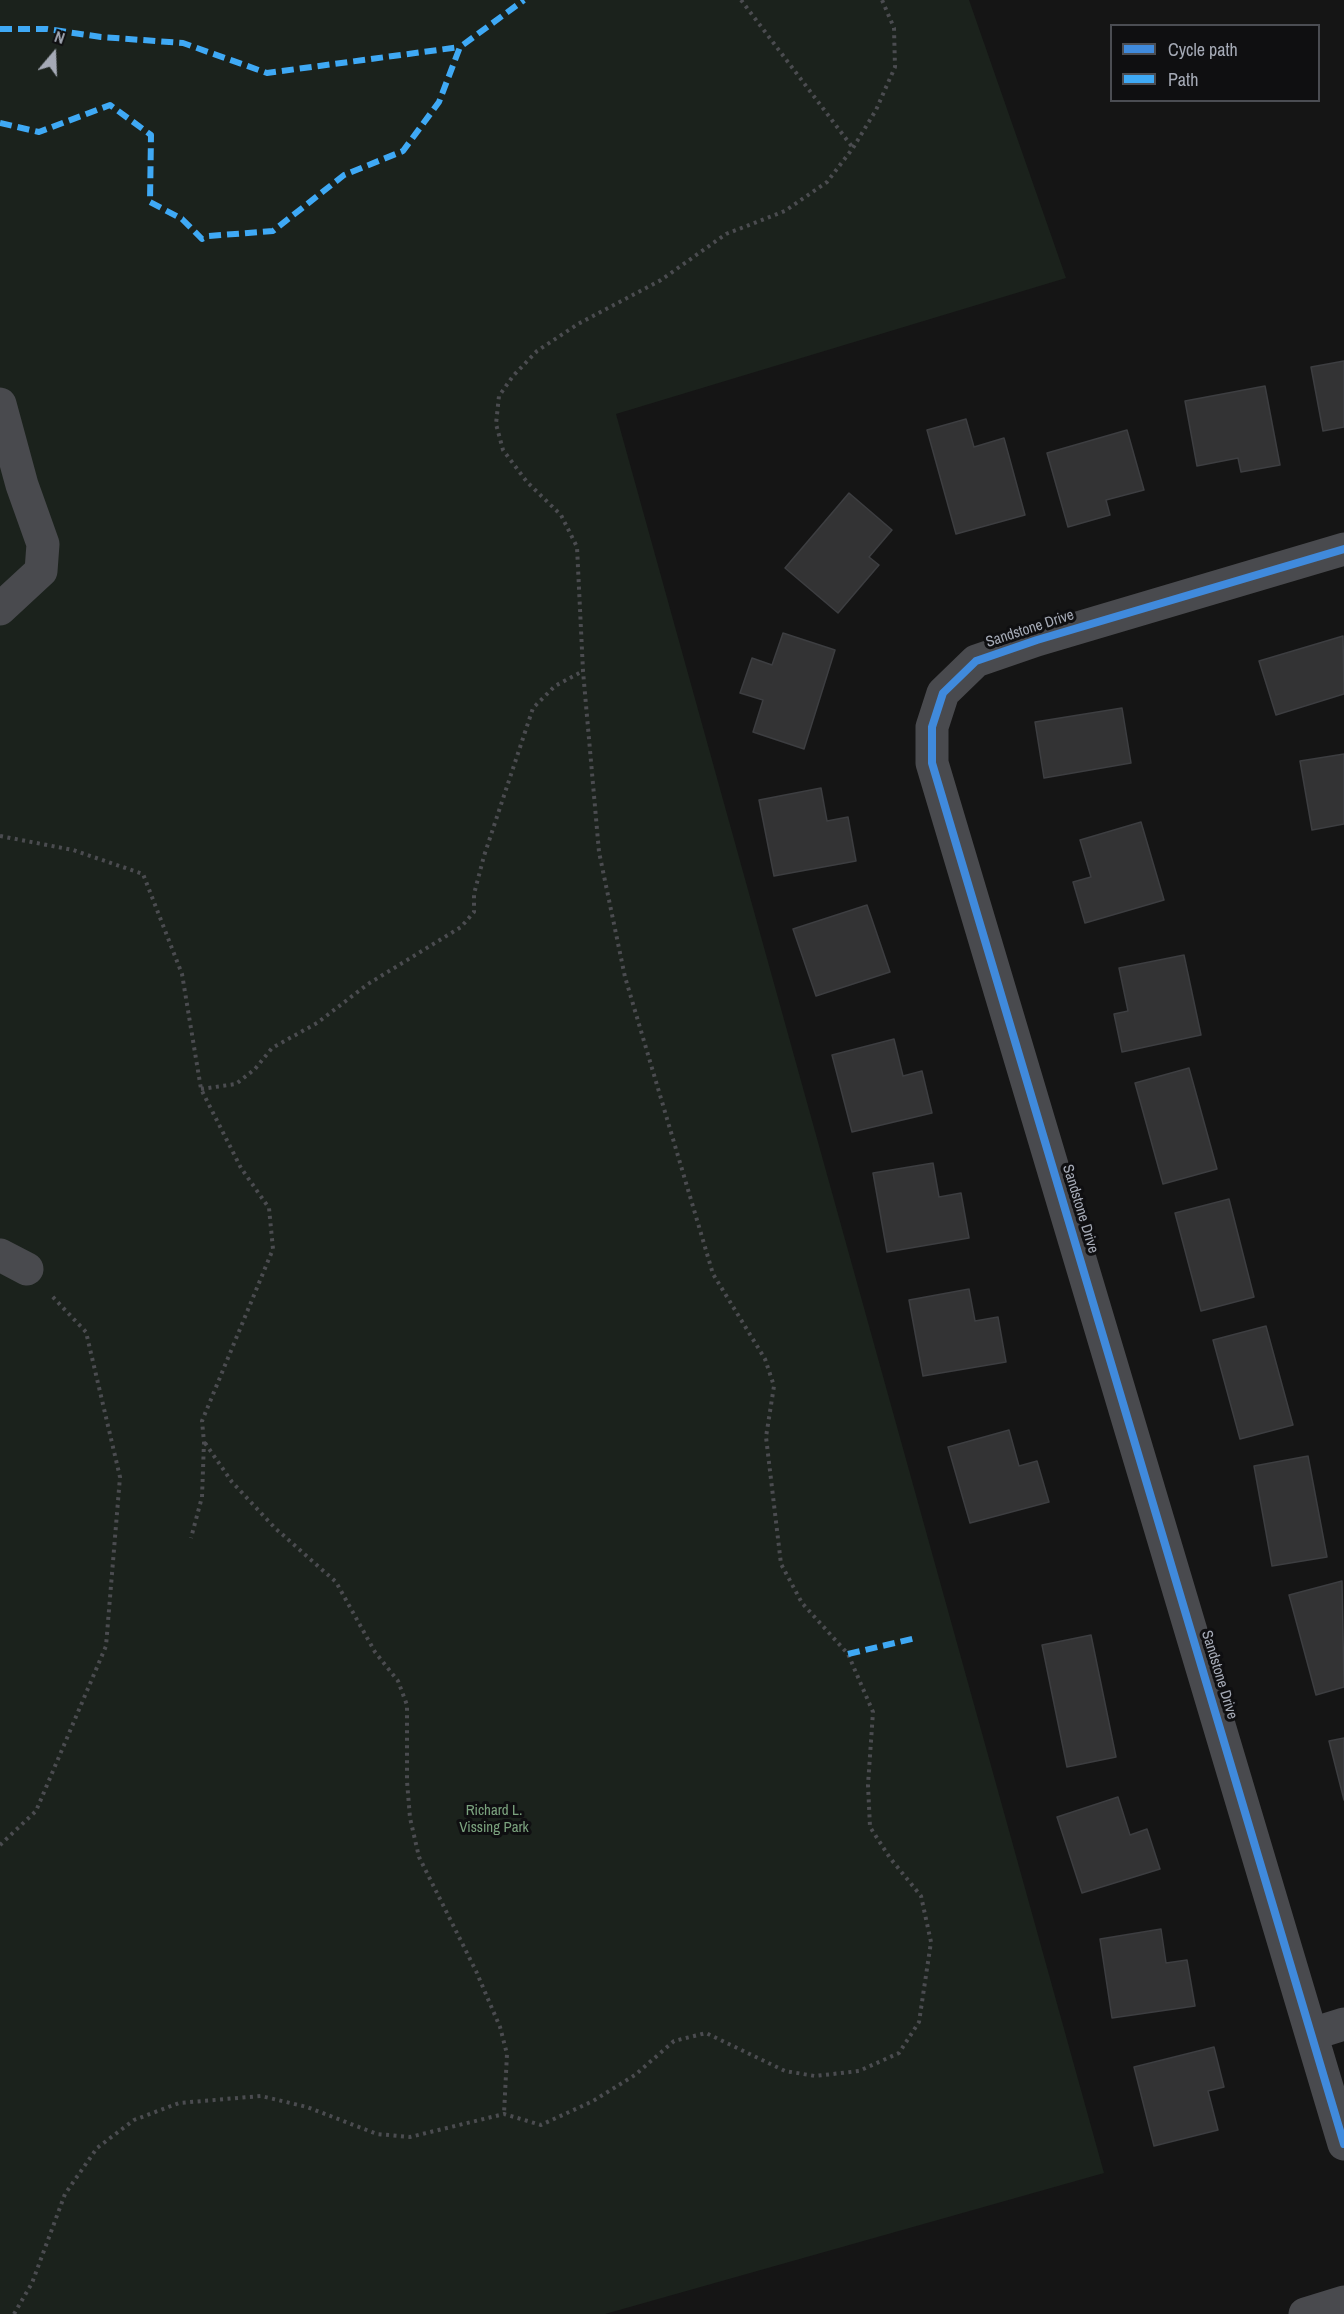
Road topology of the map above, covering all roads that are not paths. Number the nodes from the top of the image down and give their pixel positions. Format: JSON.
{"nodes":[{"id":1,"x":0,"y":404,"type":"edge"},
{"id":2,"x":1344,"y":549,"type":"edge"},
{"id":3,"x":0,"y":609,"type":"edge"},
{"id":4,"x":1344,"y":2024,"type":"edge"},
{"id":5,"x":1312,"y":2034,"type":"junction"},
{"id":6,"x":1344,"y":2144,"type":"edge"},
{"id":7,"x":1344,"y":2302,"type":"edge"},
{"id":8,"x":1305,"y":2314,"type":"edge"}],
"edges":[{"from":1,"to":3,"type":"street"},
{"from":2,"to":5,"type":"street","name":"Sandstone Drive"},
{"from":4,"to":5,"type":"street"},
{"from":5,"to":6,"type":"street","name":"Sandstone Drive"},
{"from":7,"to":8,"type":"street"}]}
